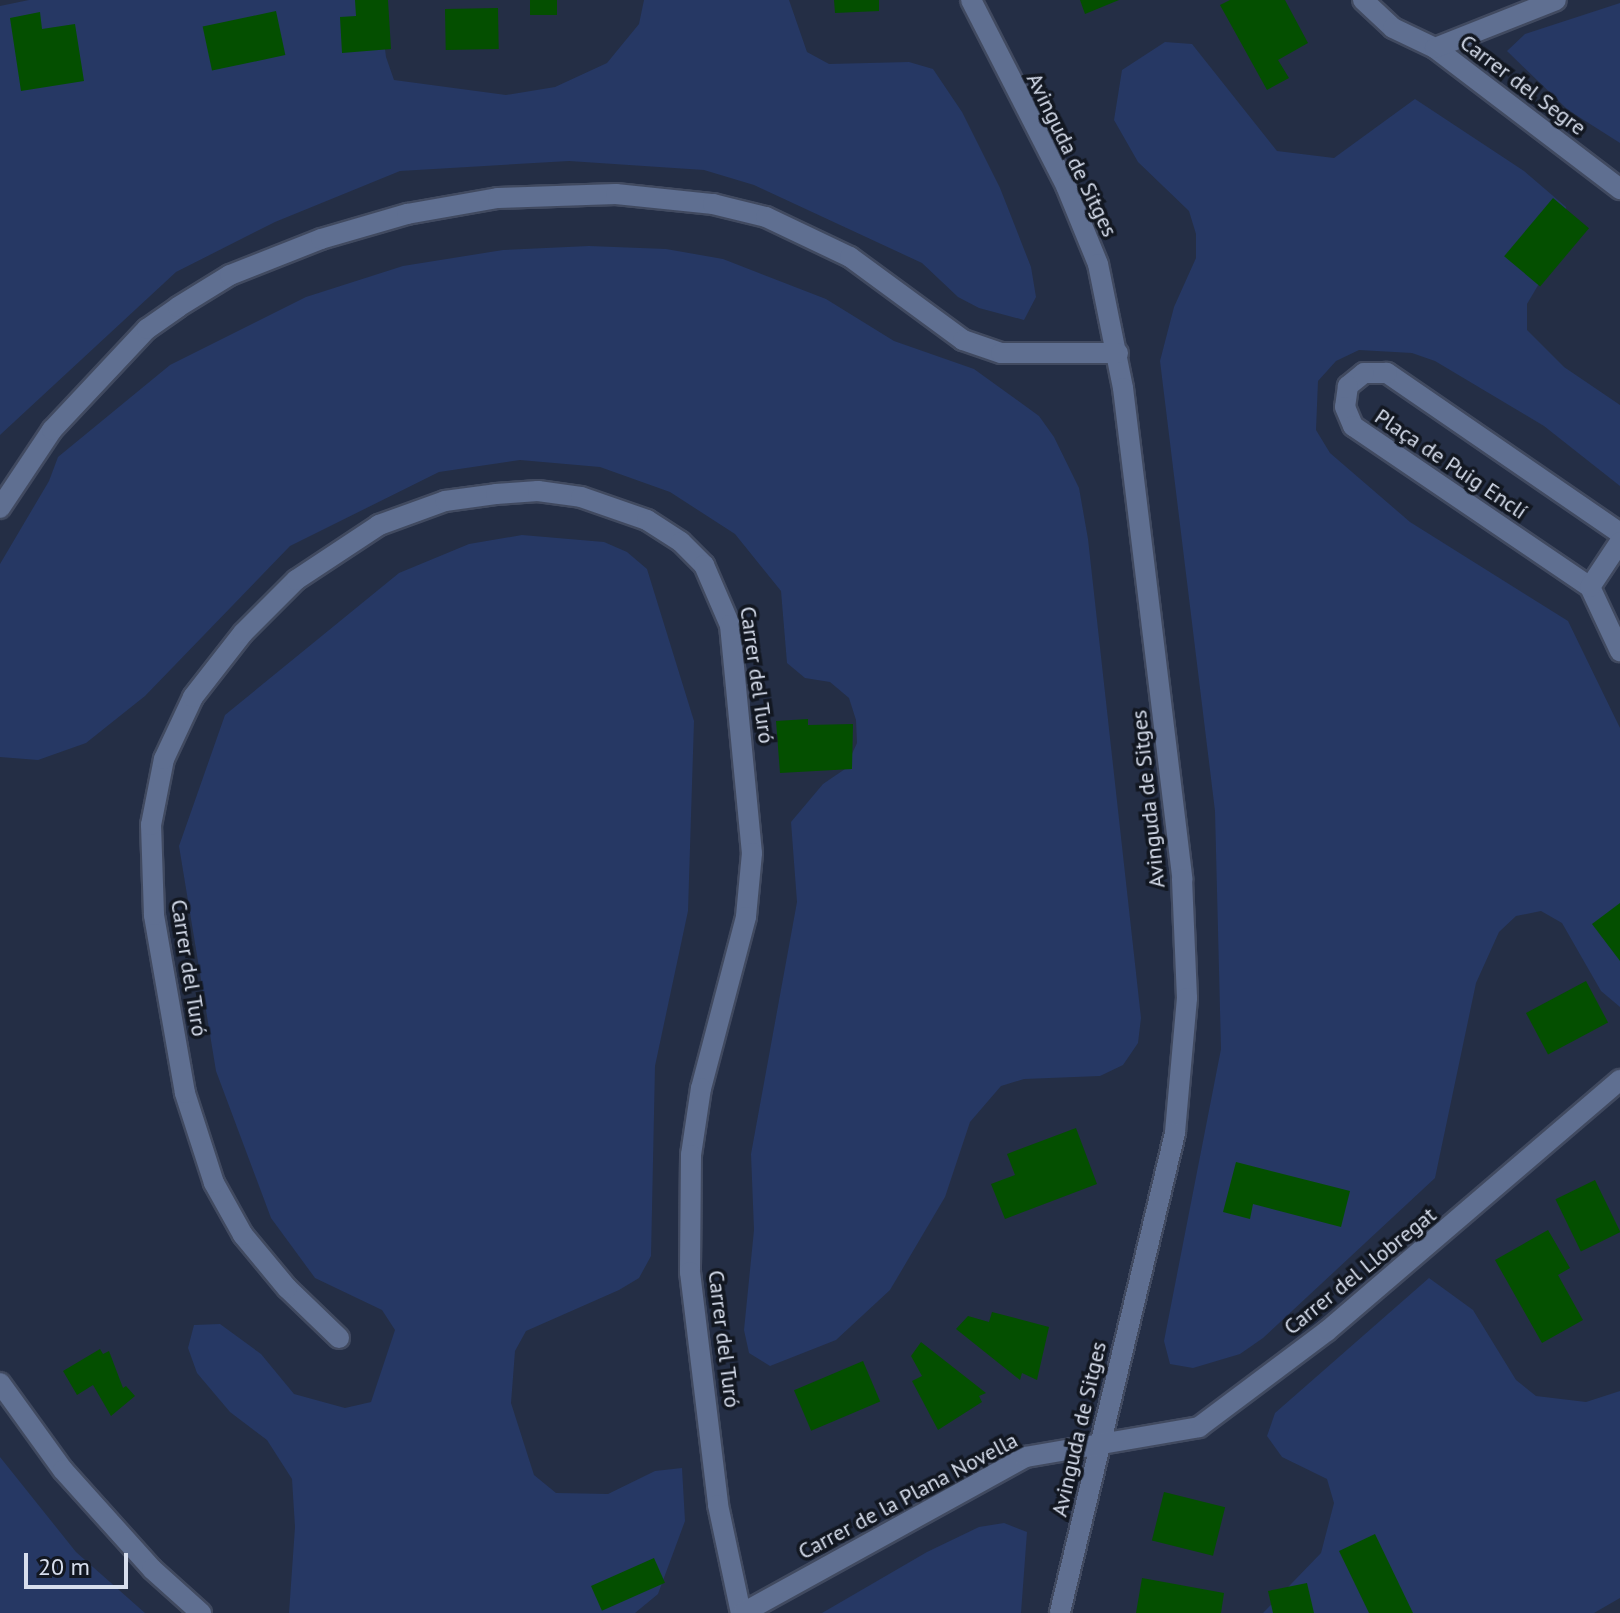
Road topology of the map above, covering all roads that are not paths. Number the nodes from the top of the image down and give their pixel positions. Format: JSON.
{"nodes":[{"id":1,"x":971,"y":0,"type":"edge"},
{"id":2,"x":1363,"y":0,"type":"edge"},
{"id":3,"x":1556,"y":0,"type":"edge"},
{"id":4,"x":1435,"y":48,"type":"junction"},
{"id":5,"x":1620,"y":189,"type":"edge"},
{"id":6,"x":1118,"y":353,"type":"junction"},
{"id":7,"x":0,"y":508,"type":"edge"},
{"id":8,"x":1620,"y":533,"type":"edge"},
{"id":9,"x":1620,"y":542,"type":"edge"},
{"id":10,"x":1590,"y":587,"type":"junction"},
{"id":11,"x":1620,"y":651,"type":"edge"},
{"id":12,"x":1620,"y":1080,"type":"edge"},
{"id":13,"x":339,"y":1338,"type":"dead end"},
{"id":14,"x":0,"y":1383,"type":"edge"},
{"id":15,"x":1102,"y":1440,"type":"junction"},
{"id":16,"x":201,"y":1613,"type":"edge"},
{"id":17,"x":742,"y":1613,"type":"edge"},
{"id":18,"x":1060,"y":1613,"type":"edge"}],
"edges":[{"from":1,"to":6,"type":"street","name":"Avinguda de Sitges"},
{"from":2,"to":4,"type":"street","name":"Carrer del Segre"},
{"from":3,"to":4,"type":"street","name":"Carrer del Segre"},
{"from":4,"to":5,"type":"street","name":"Carrer del Segre"},
{"from":6,"to":7,"type":"street"},
{"from":6,"to":15,"type":"street","name":"Avinguda de Sitges"},
{"from":8,"to":10,"type":"street","name":"Plaça de Puig Enclí"},
{"from":9,"to":10,"type":"street"},
{"from":10,"to":11,"type":"street"},
{"from":12,"to":15,"type":"street","name":"Carrer del Llobregat"},
{"from":13,"to":17,"type":"street","name":"Carrer del Turó"},
{"from":14,"to":16,"type":"street"},
{"from":15,"to":17,"type":"street","name":"Carrer de la Plana Novella"},
{"from":15,"to":18,"type":"street","name":"Avinguda de Sitges"}]}
